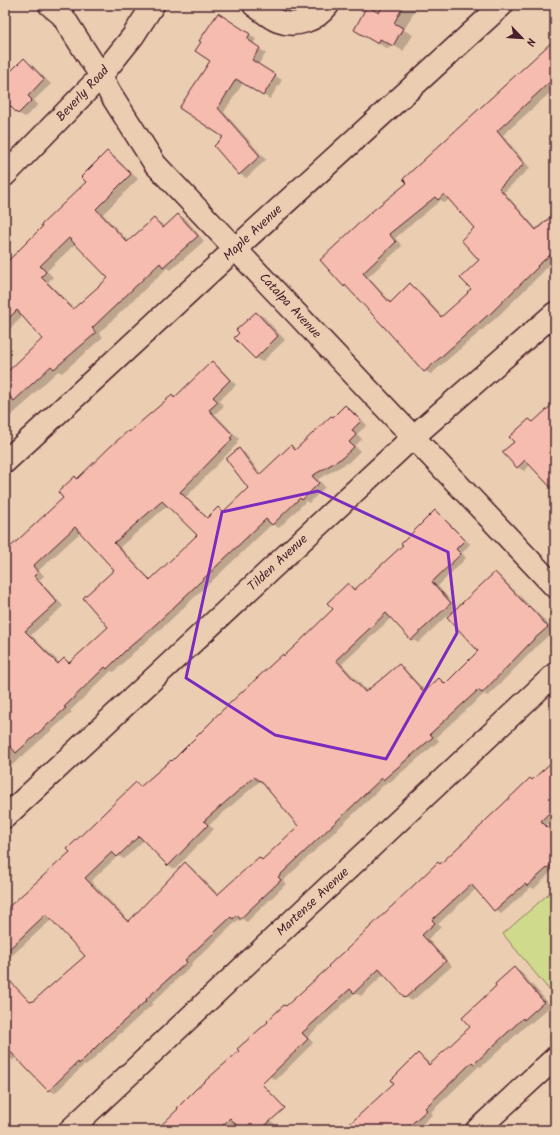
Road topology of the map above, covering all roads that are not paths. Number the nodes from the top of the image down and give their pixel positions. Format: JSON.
{"nodes":[{"id":1,"x":50,"y":5,"type":"edge"},
{"id":2,"x":153,"y":5,"type":"edge"},
{"id":3,"x":254,"y":5,"type":"edge"},
{"id":4,"x":328,"y":5,"type":"edge"},
{"id":5,"x":502,"y":5,"type":"edge"},
{"id":6,"x":102,"y":76,"type":"junction"},
{"id":7,"x":5,"y":175,"type":"edge"},
{"id":8,"x":236,"y":249,"type":"junction"},
{"id":9,"x":555,"y":313,"type":"edge"},
{"id":10,"x":413,"y":437,"type":"junction"},
{"id":11,"x":5,"y":462,"type":"edge"},
{"id":12,"x":555,"y":588,"type":"edge"},
{"id":13,"x":555,"y":674,"type":"edge"},
{"id":14,"x":5,"y":817,"type":"edge"},
{"id":15,"x":555,"y":1058,"type":"edge"},
{"id":16,"x":70,"y":1130,"type":"edge"},
{"id":17,"x":477,"y":1130,"type":"edge"}],
"edges":[{"from":1,"to":6,"type":"street","name":"Catalpa Avenue"},
{"from":2,"to":6,"type":"street","name":"Beverly Road"},
{"from":3,"to":4,"type":"street"},
{"from":5,"to":8,"type":"street","name":"Maple Avenue"},
{"from":6,"to":7,"type":"street","name":"Beverly Road"},
{"from":6,"to":8,"type":"street","name":"Catalpa Avenue"},
{"from":8,"to":10,"type":"street","name":"Catalpa Avenue"},
{"from":8,"to":11,"type":"street","name":"Maple Avenue"},
{"from":9,"to":10,"type":"street","name":"Tilden Avenue"},
{"from":10,"to":12,"type":"street","name":"Catalpa Avenue"},
{"from":10,"to":14,"type":"street","name":"Tilden Avenue"},
{"from":13,"to":16,"type":"street","name":"Martense Avenue"},
{"from":15,"to":17,"type":"street"}]}
